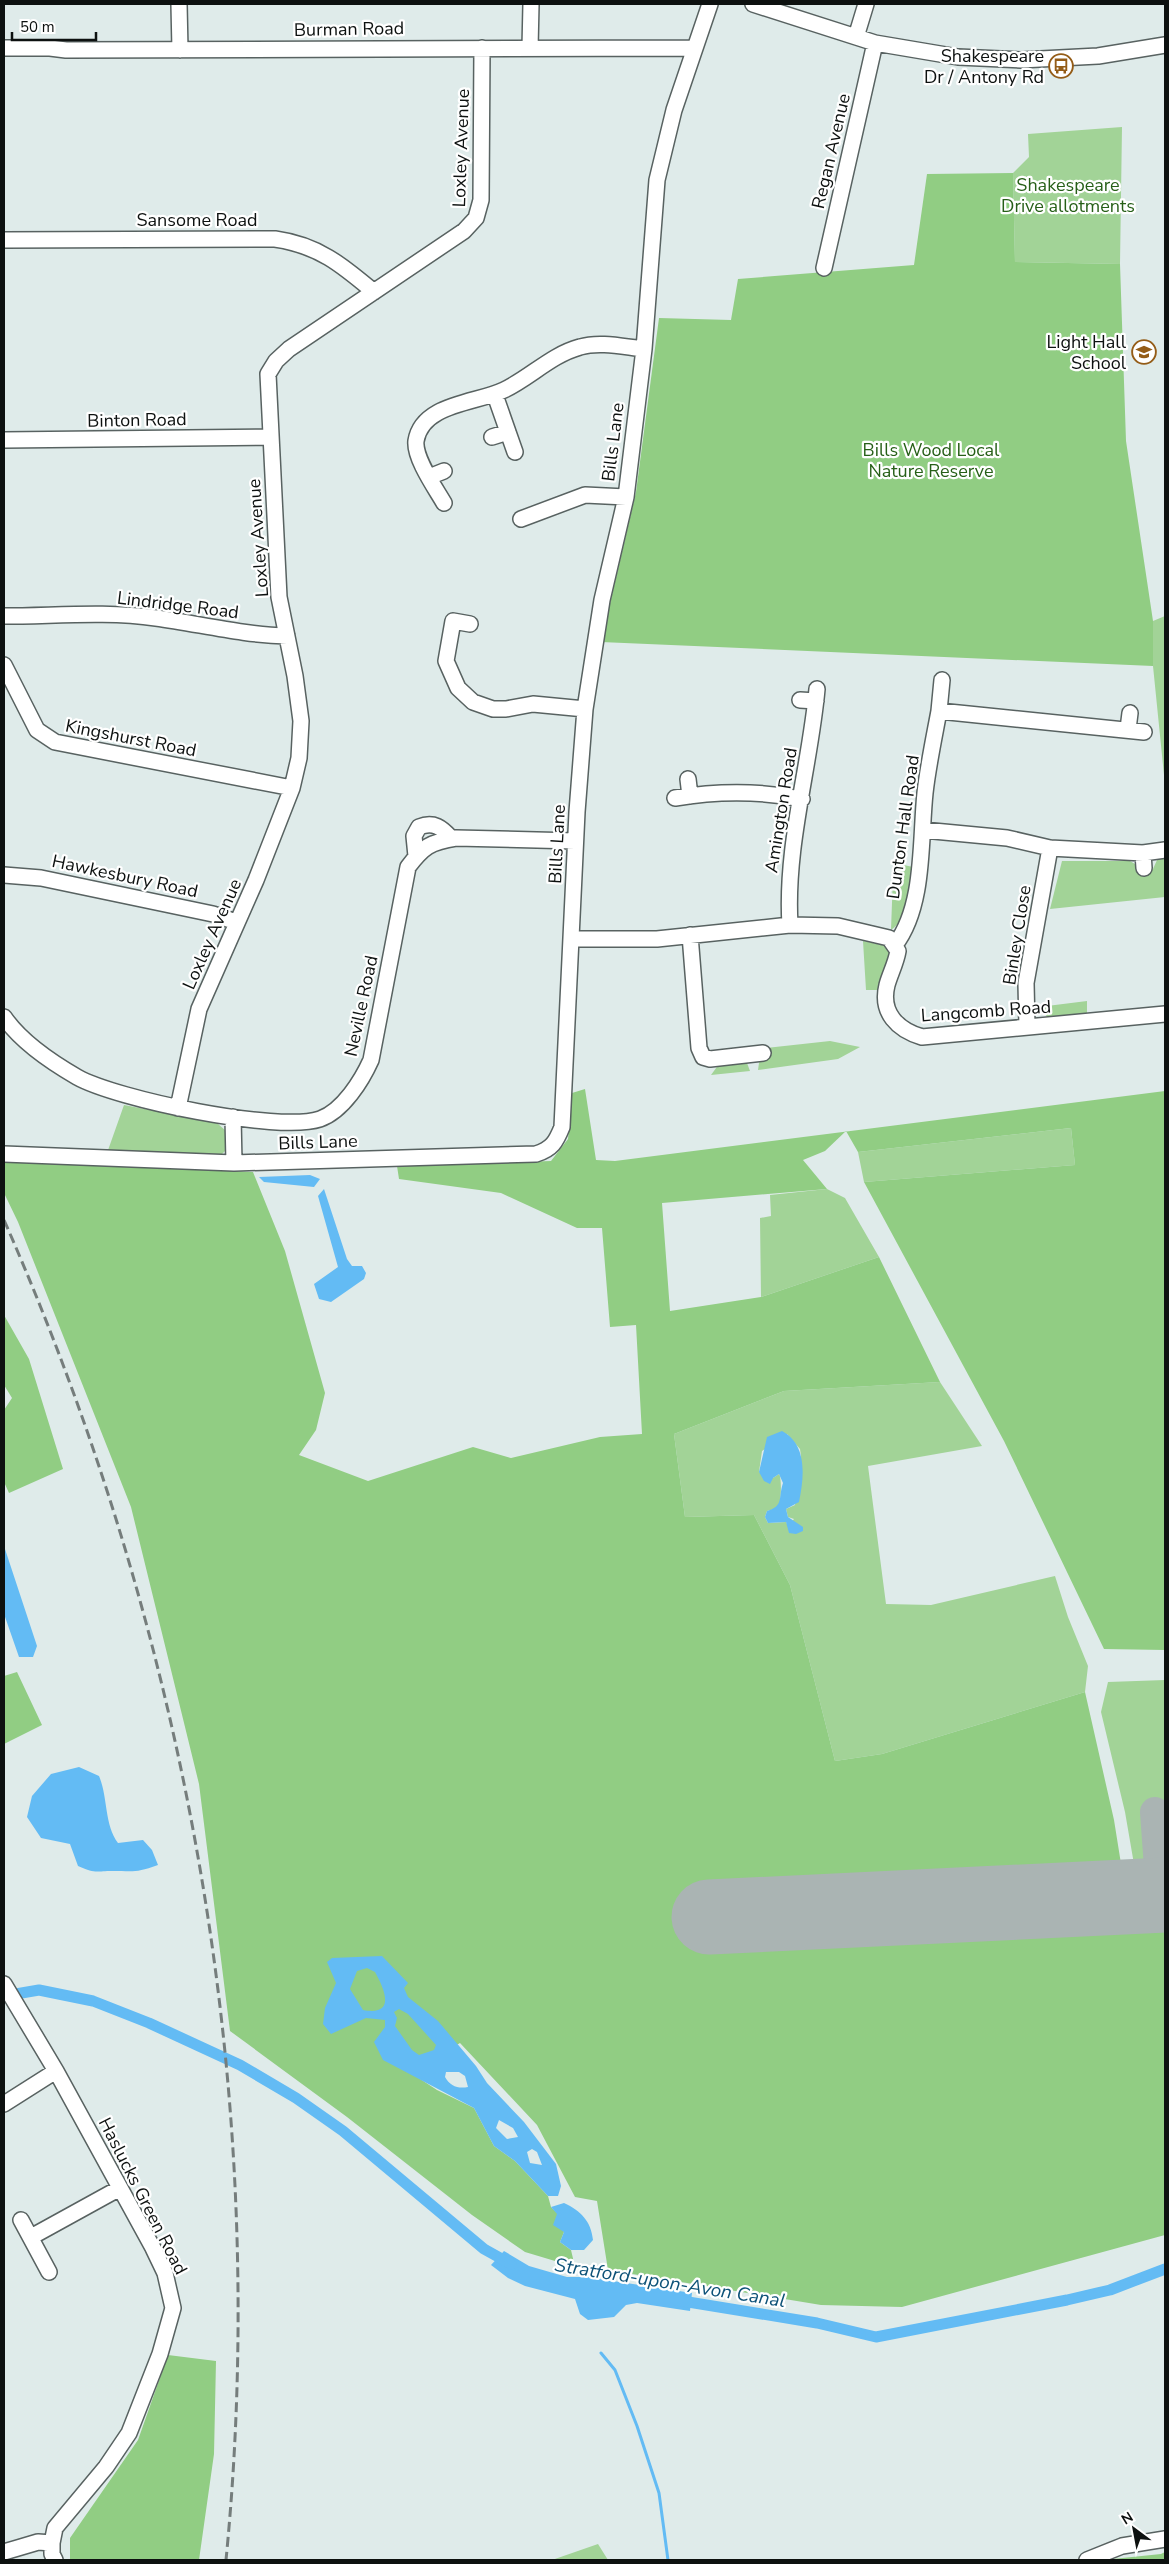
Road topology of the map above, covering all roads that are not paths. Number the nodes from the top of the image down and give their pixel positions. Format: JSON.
{"nodes":[{"id":1,"x":179,"y":4,"type":"edge"},
{"id":2,"x":532,"y":4,"type":"edge"},
{"id":3,"x":710,"y":4,"type":"edge"},
{"id":4,"x":753,"y":4,"type":"edge"},
{"id":5,"x":866,"y":4,"type":"edge"},
{"id":6,"x":856,"y":37,"type":"junction"},
{"id":7,"x":875,"y":43,"type":"junction"},
{"id":8,"x":1165,"y":45,"type":"edge"},
{"id":9,"x":4,"y":48,"type":"edge"},
{"id":10,"x":482,"y":48,"type":"junction"},
{"id":11,"x":530,"y":48,"type":"junction"},
{"id":12,"x":694,"y":48,"type":"junction"},
{"id":13,"x":180,"y":50,"type":"junction"},
{"id":14,"x":4,"y":240,"type":"edge"},
{"id":15,"x":824,"y":268,"type":"dead end"},
{"id":16,"x":374,"y":292,"type":"junction"},
{"id":17,"x":644,"y":349,"type":"junction"},
{"id":18,"x":495,"y":394,"type":"junction"},
{"id":19,"x":508,"y":432,"type":"junction"},
{"id":20,"x":271,"y":437,"type":"junction"},
{"id":21,"x":492,"y":437,"type":"dead end"},
{"id":22,"x":4,"y":440,"type":"edge"},
{"id":23,"x":515,"y":452,"type":"dead end"},
{"id":24,"x":444,"y":471,"type":"dead end"},
{"id":25,"x":429,"y":477,"type":"junction"},
{"id":26,"x":626,"y":497,"type":"junction"},
{"id":27,"x":444,"y":503,"type":"dead end"},
{"id":28,"x":521,"y":519,"type":"dead end"},
{"id":29,"x":4,"y":616,"type":"edge"},
{"id":30,"x":470,"y":624,"type":"dead end"},
{"id":31,"x":287,"y":636,"type":"junction"},
{"id":32,"x":4,"y":665,"type":"edge"},
{"id":33,"x":942,"y":680,"type":"dead end"},
{"id":34,"x":800,"y":700,"type":"dead end"},
{"id":35,"x":585,"y":708,"type":"junction"},
{"id":36,"x":939,"y":711,"type":"junction"},
{"id":37,"x":1130,"y":713,"type":"dead end"},
{"id":38,"x":1128,"y":729,"type":"junction"},
{"id":39,"x":1144,"y":732,"type":"dead end"},
{"id":40,"x":688,"y":779,"type":"dead end"},
{"id":41,"x":292,"y":788,"type":"junction"},
{"id":42,"x":802,"y":799,"type":"junction"},
{"id":43,"x":923,"y":830,"type":"junction"},
{"id":44,"x":576,"y":841,"type":"junction"},
{"id":45,"x":1050,"y":848,"type":"junction"},
{"id":46,"x":1165,"y":850,"type":"edge"},
{"id":47,"x":4,"y":874,"type":"edge"},
{"id":48,"x":236,"y":922,"type":"junction"},
{"id":49,"x":790,"y":925,"type":"junction"},
{"id":50,"x":690,"y":935,"type":"junction"},
{"id":51,"x":571,"y":939,"type":"junction"},
{"id":52,"x":895,"y":944,"type":"junction"},
{"id":53,"x":1165,"y":1014,"type":"edge"},
{"id":54,"x":4,"y":1017,"type":"edge"},
{"id":55,"x":1027,"y":1027,"type":"junction"},
{"id":56,"x":756,"y":1059,"type":"dead end"},
{"id":57,"x":178,"y":1108,"type":"junction"},
{"id":58,"x":233,"y":1117,"type":"junction"},
{"id":59,"x":4,"y":1154,"type":"edge"},
{"id":60,"x":234,"y":1163,"type":"junction"},
{"id":61,"x":4,"y":1984,"type":"edge"},
{"id":62,"x":56,"y":2072,"type":"junction"},
{"id":63,"x":4,"y":2104,"type":"edge"},
{"id":64,"x":120,"y":2188,"type":"junction"},
{"id":65,"x":21,"y":2220,"type":"dead end"},
{"id":66,"x":30,"y":2237,"type":"junction"},
{"id":67,"x":49,"y":2272,"type":"dead end"},
{"id":68,"x":1165,"y":2539,"type":"edge"},
{"id":69,"x":52,"y":2544,"type":"junction"},
{"id":70,"x":4,"y":2552,"type":"edge"},
{"id":71,"x":55,"y":2560,"type":"edge"},
{"id":72,"x":1087,"y":2560,"type":"edge"}],
"edges":[{"from":1,"to":13,"type":"street"},
{"from":2,"to":11,"type":"street"},
{"from":3,"to":12,"type":"street","name":"Bills Lane"},
{"from":4,"to":6,"type":"street"},
{"from":5,"to":6,"type":"street"},
{"from":6,"to":7,"type":"street"},
{"from":7,"to":8,"type":"street"},
{"from":7,"to":15,"type":"street","name":"Regan Avenue"},
{"from":9,"to":13,"type":"street","name":"Burman Road"},
{"from":10,"to":11,"type":"street","name":"Burman Road"},
{"from":10,"to":13,"type":"street","name":"Burman Road"},
{"from":10,"to":16,"type":"street","name":"Loxley Avenue"},
{"from":11,"to":12,"type":"street","name":"Burman Road"},
{"from":12,"to":17,"type":"street","name":"Bills Lane"},
{"from":14,"to":16,"type":"street","name":"Sansome Road"},
{"from":16,"to":20,"type":"street","name":"Loxley Avenue"},
{"from":17,"to":18,"type":"street"},
{"from":17,"to":26,"type":"street","name":"Bills Lane"},
{"from":18,"to":19,"type":"street"},
{"from":18,"to":25,"type":"street"},
{"from":19,"to":21,"type":"street"},
{"from":19,"to":23,"type":"street"},
{"from":20,"to":22,"type":"street","name":"Binton Road"},
{"from":20,"to":31,"type":"street","name":"Loxley Avenue"},
{"from":24,"to":25,"type":"street"},
{"from":25,"to":27,"type":"street"},
{"from":26,"to":28,"type":"street"},
{"from":26,"to":35,"type":"street","name":"Bills Lane"},
{"from":29,"to":31,"type":"street","name":"Lindridge Road"},
{"from":30,"to":35,"type":"street"},
{"from":31,"to":41,"type":"street","name":"Loxley Avenue"},
{"from":32,"to":41,"type":"street","name":"Kingshurst Road"},
{"from":33,"to":36,"type":"street","name":"Dunton Hall Road"},
{"from":34,"to":42,"type":"street","name":"Amington Road"},
{"from":35,"to":44,"type":"street","name":"Bills Lane"},
{"from":36,"to":38,"type":"street"},
{"from":36,"to":43,"type":"street","name":"Dunton Hall Road"},
{"from":37,"to":38,"type":"street"},
{"from":38,"to":39,"type":"street"},
{"from":40,"to":42,"type":"street"},
{"from":41,"to":48,"type":"street","name":"Loxley Avenue"},
{"from":42,"to":49,"type":"street","name":"Amington Road"},
{"from":43,"to":45,"type":"street"},
{"from":43,"to":52,"type":"street","name":"Dunton Hall Road"},
{"from":44,"to":51,"type":"street","name":"Bills Lane"},
{"from":44,"to":58,"type":"street","name":"Neville Road"},
{"from":45,"to":46,"type":"street"},
{"from":45,"to":55,"type":"street","name":"Binley Close"},
{"from":47,"to":48,"type":"street","name":"Hawkesbury Road"},
{"from":48,"to":57,"type":"street","name":"Loxley Avenue"},
{"from":49,"to":50,"type":"street"},
{"from":49,"to":52,"type":"street"},
{"from":50,"to":51,"type":"street"},
{"from":50,"to":56,"type":"street"},
{"from":51,"to":60,"type":"street","name":"Bills Lane"},
{"from":52,"to":55,"type":"street","name":"Langcomb Road"},
{"from":53,"to":55,"type":"street","name":"Langcomb Road"},
{"from":54,"to":57,"type":"street","name":"Neville Road"},
{"from":57,"to":58,"type":"street","name":"Neville Road"},
{"from":58,"to":60,"type":"street"},
{"from":59,"to":60,"type":"street","name":"Bills Lane"},
{"from":61,"to":62,"type":"street","name":"Haslucks Green Road"},
{"from":62,"to":63,"type":"street"},
{"from":62,"to":64,"type":"street","name":"Haslucks Green Road"},
{"from":64,"to":66,"type":"street"},
{"from":64,"to":69,"type":"street","name":"Haslucks Green Road"},
{"from":65,"to":66,"type":"street"},
{"from":66,"to":67,"type":"street"},
{"from":68,"to":72,"type":"street"},
{"from":69,"to":70,"type":"street"},
{"from":69,"to":71,"type":"street"}]}
